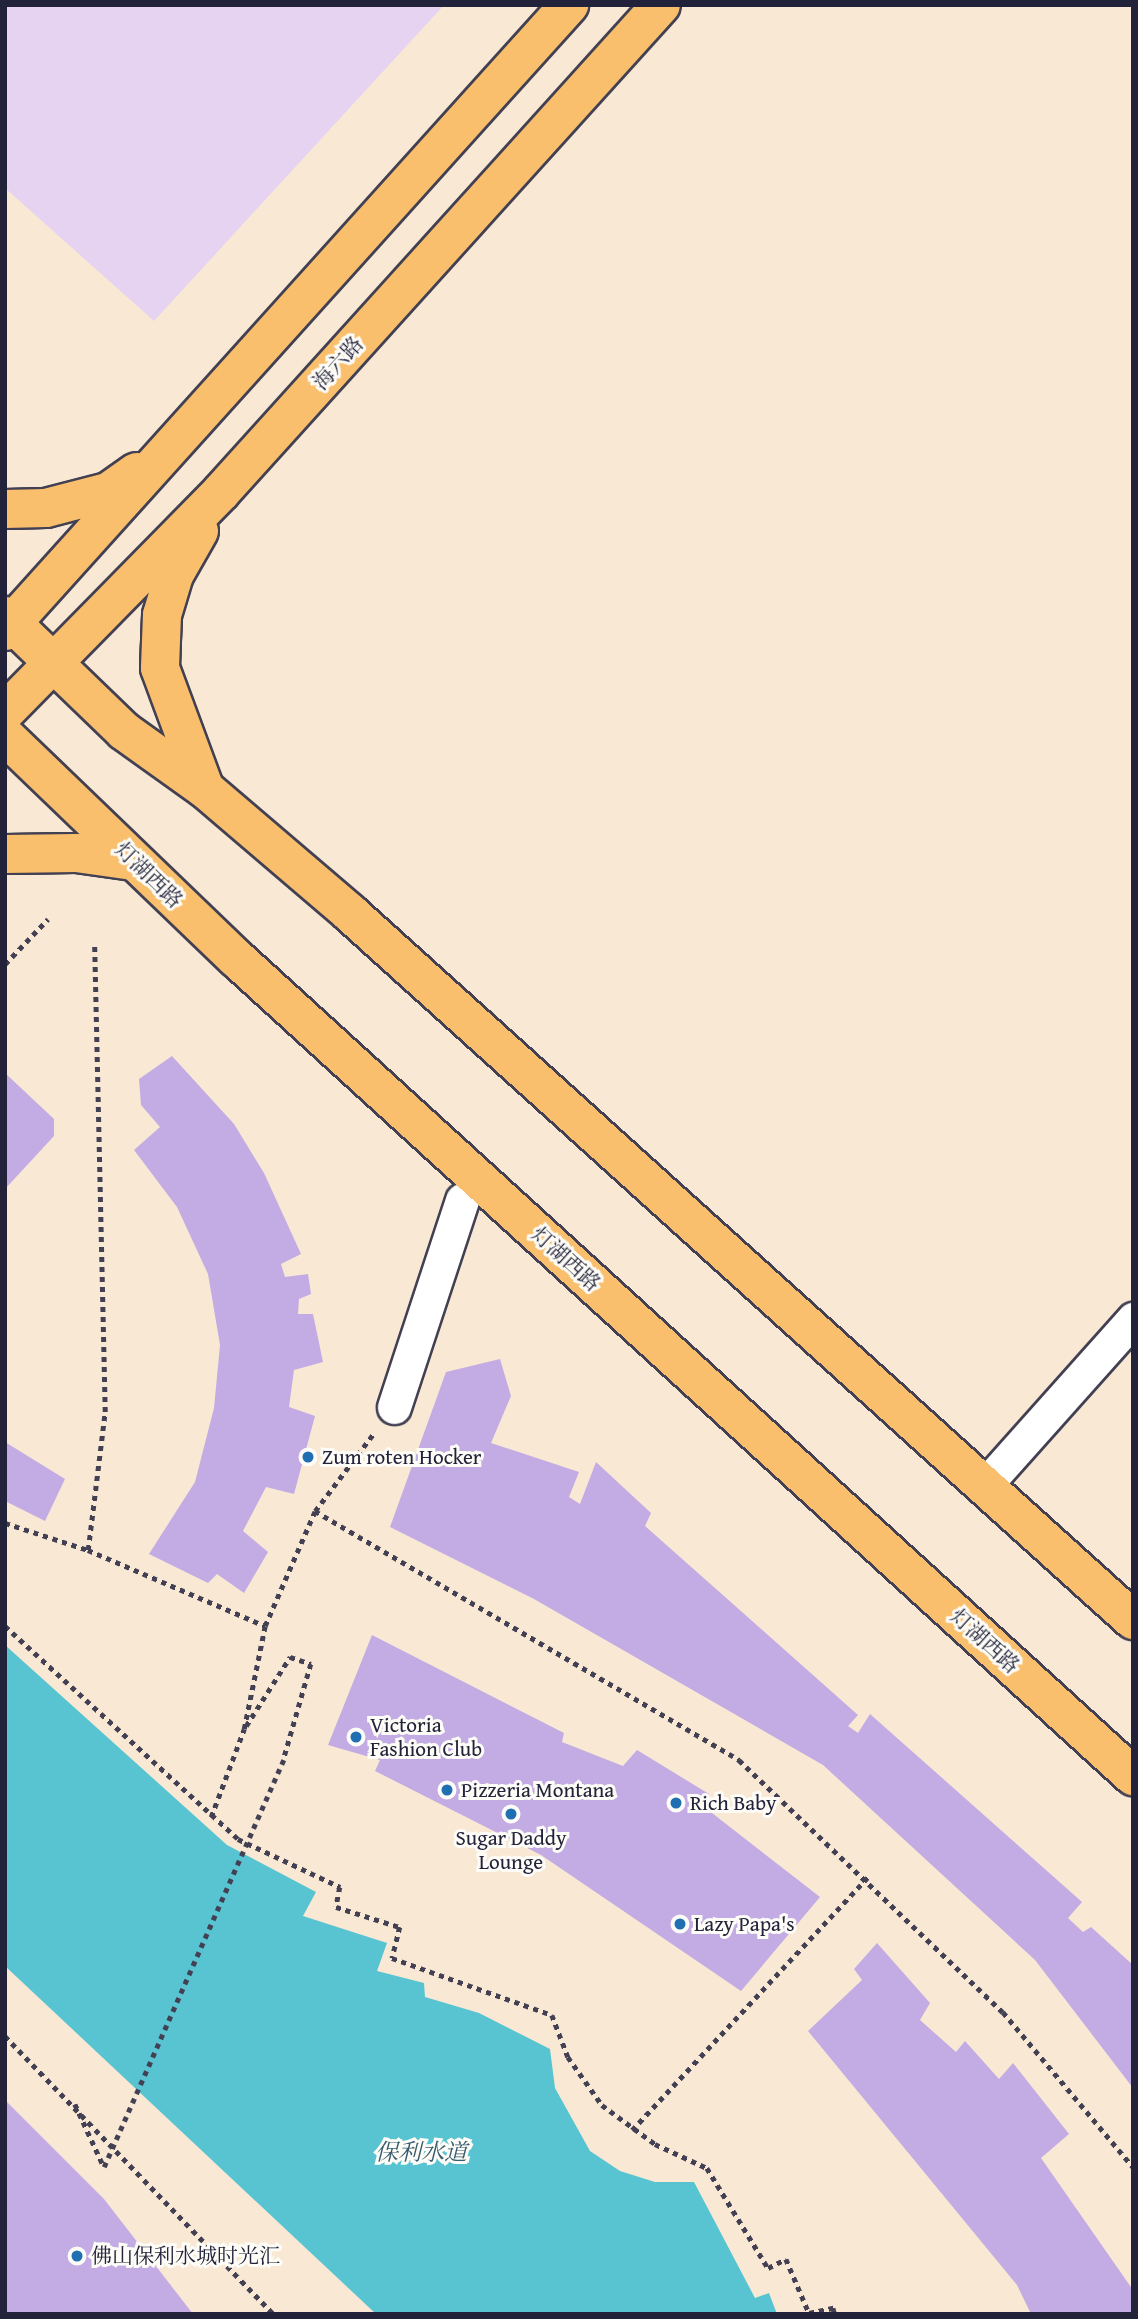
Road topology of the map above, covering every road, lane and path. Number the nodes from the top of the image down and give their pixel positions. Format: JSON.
{"nodes":[{"id":1,"x":569,"y":5,"type":"edge"},
{"id":2,"x":661,"y":5,"type":"edge"},
{"id":3,"x":176,"y":445,"type":"junction"},
{"id":4,"x":221,"y":492,"type":"junction"},
{"id":5,"x":5,"y":509,"type":"edge"},
{"id":6,"x":8,"y":624,"type":"edge"},
{"id":7,"x":52,"y":661,"type":"junction"},
{"id":8,"x":5,"y":712,"type":"edge"},
{"id":9,"x":5,"y":736,"type":"edge"},
{"id":10,"x":205,"y":789,"type":"junction"},
{"id":11,"x":5,"y":854,"type":"edge"},
{"id":12,"x":134,"y":861,"type":"junction"},
{"id":13,"x":48,"y":919,"type":"dead end"},
{"id":14,"x":94,"y":943,"type":"dead end"},
{"id":15,"x":5,"y":964,"type":"edge"},
{"id":16,"x":462,"y":1200,"type":"dead end"},
{"id":17,"x":1133,"y":1319,"type":"edge"},
{"id":18,"x":394,"y":1407,"type":"joint"},
{"id":19,"x":987,"y":1483,"type":"junction"},
{"id":20,"x":315,"y":1511,"type":"junction"},
{"id":21,"x":5,"y":1523,"type":"edge"},
{"id":22,"x":88,"y":1550,"type":"junction"},
{"id":23,"x":1133,"y":1620,"type":"edge"},
{"id":24,"x":5,"y":1626,"type":"edge"},
{"id":25,"x":264,"y":1626,"type":"junction"},
{"id":26,"x":244,"y":1729,"type":"junction"},
{"id":27,"x":1133,"y":1776,"type":"edge"},
{"id":28,"x":211,"y":1817,"type":"junction"},
{"id":29,"x":868,"y":1877,"type":"junction"},
{"id":30,"x":5,"y":2036,"type":"edge"},
{"id":31,"x":73,"y":2100,"type":"junction"},
{"id":32,"x":632,"y":2130,"type":"junction"},
{"id":33,"x":1133,"y":2167,"type":"edge"},
{"id":34,"x":274,"y":2314,"type":"edge"},
{"id":35,"x":835,"y":2314,"type":"edge"}],
"edges":[{"from":1,"to":3,"type":"main road"},
{"from":2,"to":4,"type":"main road","name":"海六路"},
{"from":3,"to":5,"type":"main road"},
{"from":3,"to":6,"type":"main road"},
{"from":4,"to":7,"type":"main road","name":"海六路"},
{"from":4,"to":10,"type":"main road"},
{"from":6,"to":7,"type":"main road"},
{"from":7,"to":8,"type":"main road","name":"海六路"},
{"from":7,"to":10,"type":"main road"},
{"from":9,"to":12,"type":"main road","name":"灯湖西路"},
{"from":10,"to":19,"type":"main road"},
{"from":11,"to":12,"type":"main road"},
{"from":12,"to":27,"type":"main road","name":"灯湖西路"},
{"from":13,"to":15,"type":"path"},
{"from":14,"to":22,"type":"path"},
{"from":16,"to":18,"type":"street"},
{"from":17,"to":19,"type":"street"},
{"from":18,"to":20,"type":"path"},
{"from":19,"to":23,"type":"main road"},
{"from":20,"to":25,"type":"path"},
{"from":20,"to":29,"type":"path"},
{"from":21,"to":22,"type":"path"},
{"from":22,"to":25,"type":"path"},
{"from":24,"to":28,"type":"path"},
{"from":25,"to":26,"type":"path"},
{"from":26,"to":28,"type":"path"},
{"from":26,"to":31,"type":"path","bridge":true},
{"from":28,"to":32,"type":"path"},
{"from":29,"to":32,"type":"path"},
{"from":29,"to":33,"type":"path"},
{"from":30,"to":31,"type":"path"},
{"from":31,"to":34,"type":"path"},
{"from":32,"to":35,"type":"path"}]}
